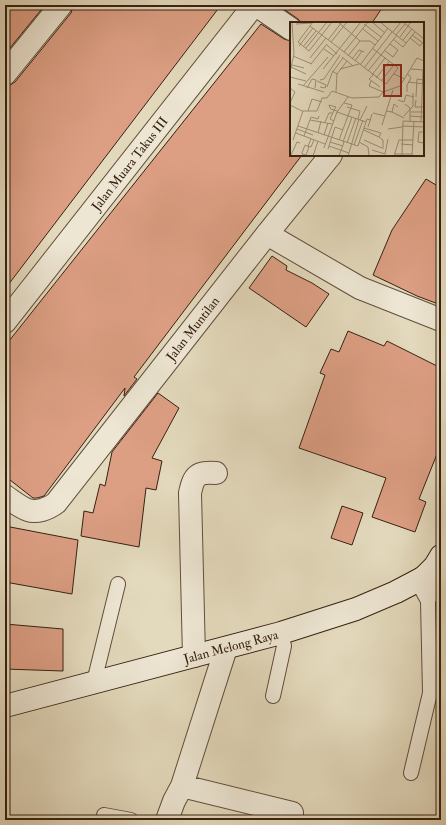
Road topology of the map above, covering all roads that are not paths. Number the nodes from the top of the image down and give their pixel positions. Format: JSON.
{"nodes":[{"id":1,"x":61,"y":5,"type":"edge"},
{"id":2,"x":255,"y":5,"type":"edge"},
{"id":3,"x":290,"y":28,"type":"edge"},
{"id":4,"x":5,"y":74,"type":"edge"},
{"id":5,"x":330,"y":156,"type":"edge"},
{"id":6,"x":267,"y":234,"type":"junction"},
{"id":7,"x":441,"y":320,"type":"edge"},
{"id":8,"x":5,"y":322,"type":"edge"},
{"id":9,"x":216,"y":473,"type":"dead end"},
{"id":10,"x":5,"y":496,"type":"edge"},
{"id":11,"x":441,"y":556,"type":"edge"},
{"id":12,"x":421,"y":579,"type":"junction"},
{"id":13,"x":118,"y":584,"type":"dead end"},
{"id":14,"x":441,"y":592,"type":"edge"},
{"id":15,"x":281,"y":633,"type":"junction"},
{"id":16,"x":226,"y":648,"type":"junction"},
{"id":17,"x":194,"y":656,"type":"junction"},
{"id":18,"x":94,"y":682,"type":"junction"},
{"id":19,"x":273,"y":696,"type":"dead end"},
{"id":20,"x":5,"y":706,"type":"edge"},
{"id":21,"x":411,"y":773,"type":"dead end"},
{"id":22,"x":182,"y":786,"type":"junction"},
{"id":23,"x":292,"y":813,"type":"dead end"},
{"id":24,"x":104,"y":815,"type":"dead end"},
{"id":25,"x":131,"y":820,"type":"edge"},
{"id":26,"x":167,"y":820,"type":"edge"}],
"edges":[{"from":1,"to":4,"type":"street"},
{"from":2,"to":3,"type":"street"},
{"from":2,"to":8,"type":"street","name":"Jalan Muara Takus III"},
{"from":5,"to":6,"type":"street","name":"Jalan Muntilan"},
{"from":6,"to":7,"type":"street"},
{"from":6,"to":10,"type":"street","name":"Jalan Muntilan"},
{"from":9,"to":17,"type":"street"},
{"from":11,"to":12,"type":"street","name":"Jalan Melong Raya"},
{"from":12,"to":14,"type":"street"},
{"from":12,"to":15,"type":"street","name":"Jalan Melong Raya"},
{"from":12,"to":21,"type":"lane"},
{"from":13,"to":18,"type":"lane"},
{"from":15,"to":16,"type":"street","name":"Jalan Melong Raya"},
{"from":15,"to":19,"type":"lane"},
{"from":16,"to":17,"type":"street","name":"Jalan Melong Raya"},
{"from":16,"to":22,"type":"street"},
{"from":17,"to":18,"type":"street","name":"Jalan Melong Raya"},
{"from":18,"to":20,"type":"street","name":"Jalan Melong Raya"},
{"from":22,"to":23,"type":"street"},
{"from":22,"to":26,"type":"street"},
{"from":24,"to":25,"type":"lane"}]}
